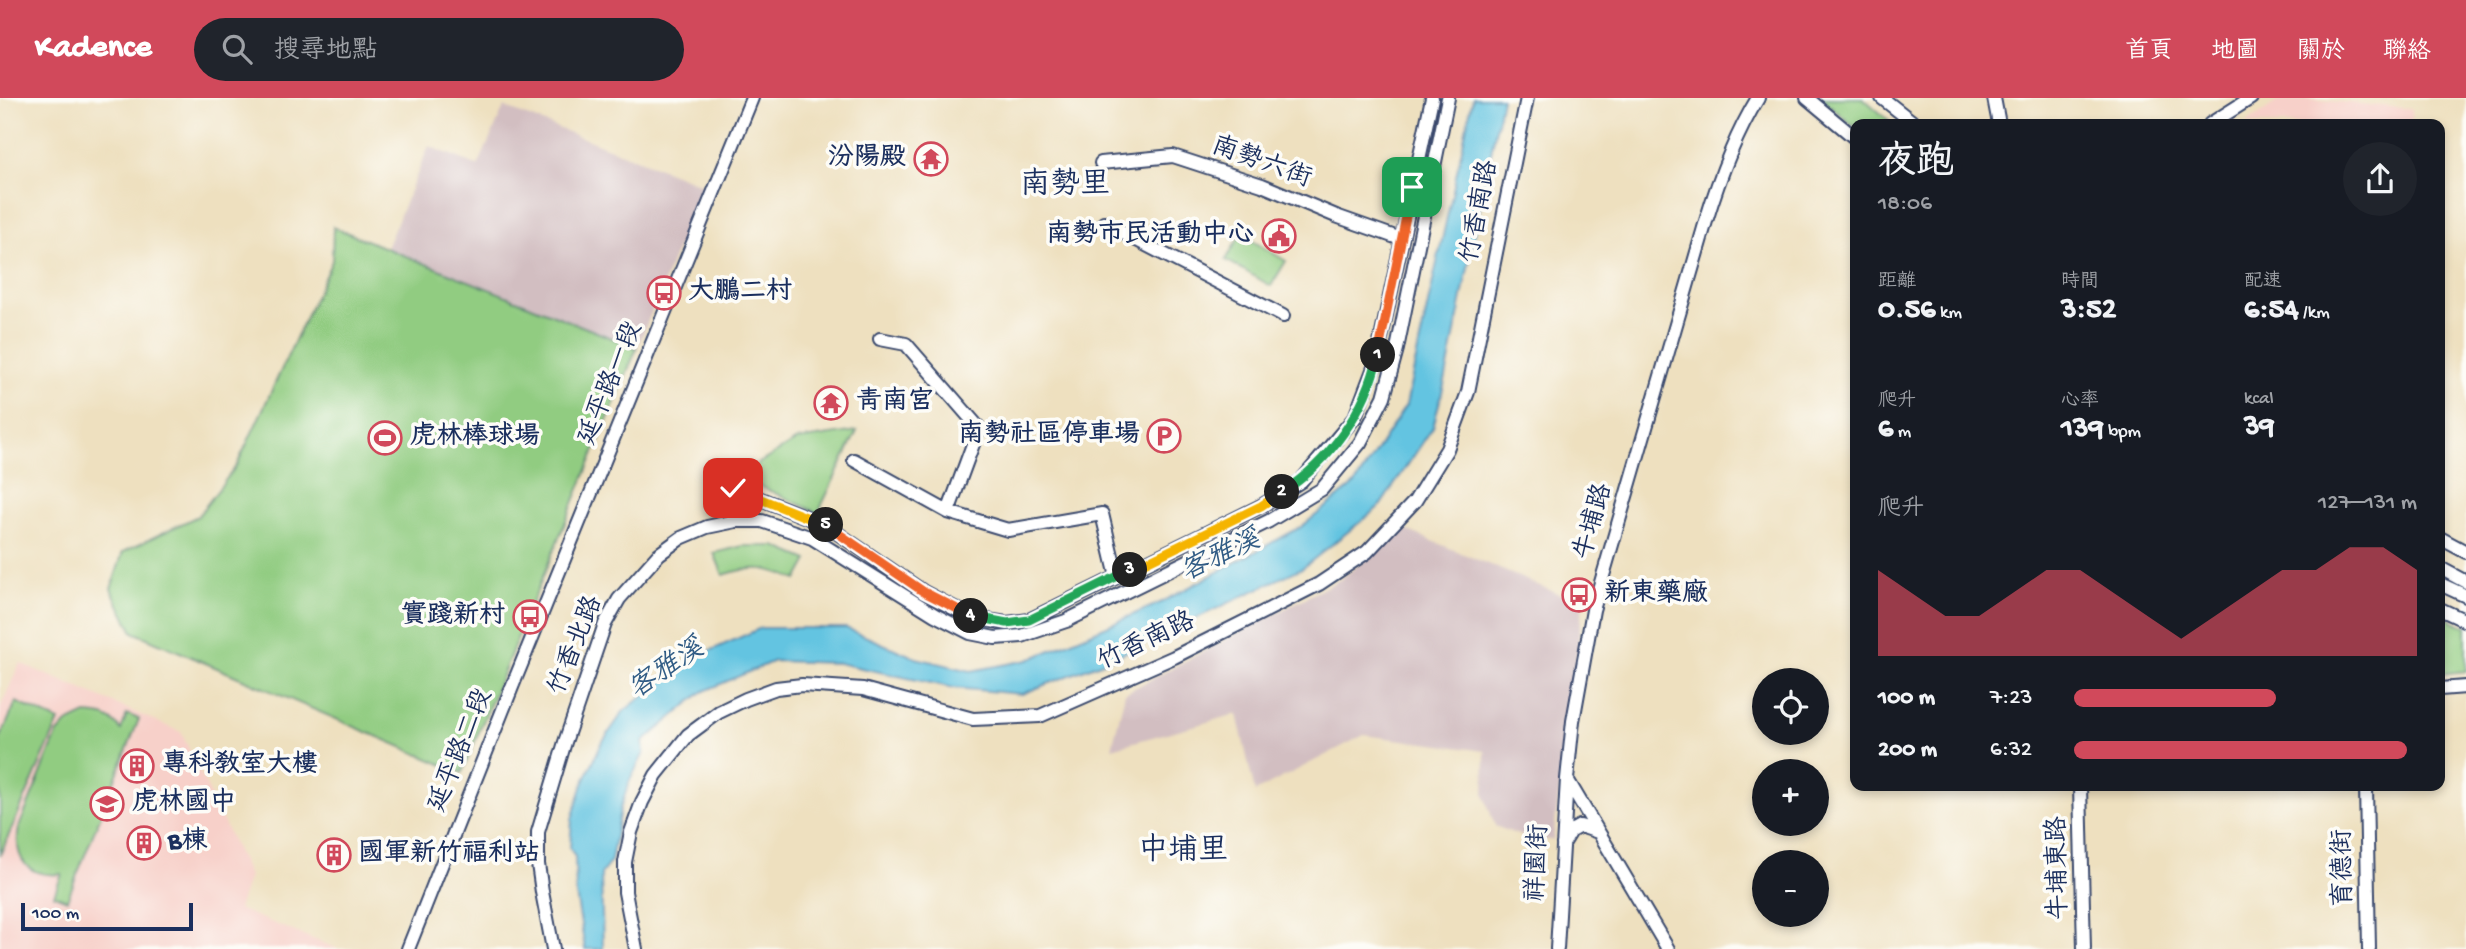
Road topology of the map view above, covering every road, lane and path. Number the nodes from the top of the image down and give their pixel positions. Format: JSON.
{"nodes":[{"id":1,"x":752,"y":98,"type":"edge"},
{"id":2,"x":1432,"y":98,"type":"edge"},
{"id":3,"x":1448,"y":98,"type":"edge"},
{"id":4,"x":1527,"y":98,"type":"edge"},
{"id":5,"x":1758,"y":98,"type":"edge"},
{"id":6,"x":1807,"y":98,"type":"edge"},
{"id":7,"x":1882,"y":98,"type":"edge"},
{"id":8,"x":1994,"y":98,"type":"edge"},
{"id":9,"x":2250,"y":98,"type":"edge"},
{"id":10,"x":1908,"y":119,"type":"edge"},
{"id":11,"x":1998,"y":119,"type":"edge"},
{"id":12,"x":2218,"y":119,"type":"edge"},
{"id":13,"x":1850,"y":134,"type":"edge"},
{"id":14,"x":1101,"y":163,"type":"dead end"},
{"id":15,"x":1104,"y":223,"type":"dead end"},
{"id":16,"x":1401,"y":239,"type":"junction"},
{"id":17,"x":1283,"y":316,"type":"dead end"},
{"id":18,"x":880,"y":339,"type":"dead end"},
{"id":19,"x":854,"y":460,"type":"dead end"},
{"id":20,"x":733,"y":488,"type":"dead end"},
{"id":21,"x":948,"y":512,"type":"junction"},
{"id":22,"x":2445,"y":541,"type":"edge"},
{"id":23,"x":2466,"y":552,"type":"edge"},
{"id":24,"x":2445,"y":571,"type":"edge"},
{"id":25,"x":1117,"y":577,"type":"junction"},
{"id":26,"x":2466,"y":582,"type":"edge"},
{"id":27,"x":2445,"y":586,"type":"edge"},
{"id":28,"x":2466,"y":596,"type":"edge"},
{"id":29,"x":2445,"y":611,"type":"edge"},
{"id":30,"x":2466,"y":621,"type":"edge"},
{"id":31,"x":512,"y":687,"type":"joint"},
{"id":32,"x":2466,"y":687,"type":"edge"},
{"id":33,"x":2445,"y":689,"type":"edge"},
{"id":34,"x":1567,"y":779,"type":"junction"},
{"id":35,"x":2080,"y":791,"type":"edge"},
{"id":36,"x":2366,"y":791,"type":"edge"},
{"id":37,"x":1598,"y":832,"type":"junction"},
{"id":38,"x":1563,"y":845,"type":"junction"},
{"id":39,"x":408,"y":949,"type":"edge"},
{"id":40,"x":553,"y":949,"type":"edge"},
{"id":41,"x":636,"y":949,"type":"edge"},
{"id":42,"x":1557,"y":949,"type":"edge"},
{"id":43,"x":1668,"y":949,"type":"edge"},
{"id":44,"x":2084,"y":949,"type":"edge"},
{"id":45,"x":2369,"y":949,"type":"edge"}],
"edges":[{"from":1,"to":31,"type":"street","name":"延平路一段"},
{"from":2,"to":16,"type":"street"},
{"from":3,"to":40,"type":"street","name":"竹香北路"},
{"from":4,"to":41,"type":"street","name":"竹香南路"},
{"from":5,"to":34,"type":"street","name":"牛埔路"},
{"from":6,"to":13,"type":"street"},
{"from":7,"to":10,"type":"street"},
{"from":8,"to":11,"type":"street"},
{"from":9,"to":12,"type":"street"},
{"from":14,"to":16,"type":"street","name":"南勢六街"},
{"from":15,"to":17,"type":"street"},
{"from":16,"to":25,"type":"street"},
{"from":18,"to":21,"type":"street"},
{"from":19,"to":21,"type":"street"},
{"from":20,"to":25,"type":"street"},
{"from":21,"to":25,"type":"street"},
{"from":22,"to":23,"type":"street"},
{"from":24,"to":26,"type":"street"},
{"from":27,"to":28,"type":"street"},
{"from":29,"to":30,"type":"street"},
{"from":31,"to":39,"type":"street","name":"延平路二段"},
{"from":32,"to":33,"type":"street"},
{"from":34,"to":37,"type":"street"},
{"from":34,"to":38,"type":"street","name":"祥園街"},
{"from":35,"to":44,"type":"street","name":"牛埔東路"},
{"from":36,"to":45,"type":"street","name":"育德街"},
{"from":37,"to":38,"type":"street"},
{"from":37,"to":43,"type":"street"},
{"from":38,"to":42,"type":"street","name":"祥園街"}]}
